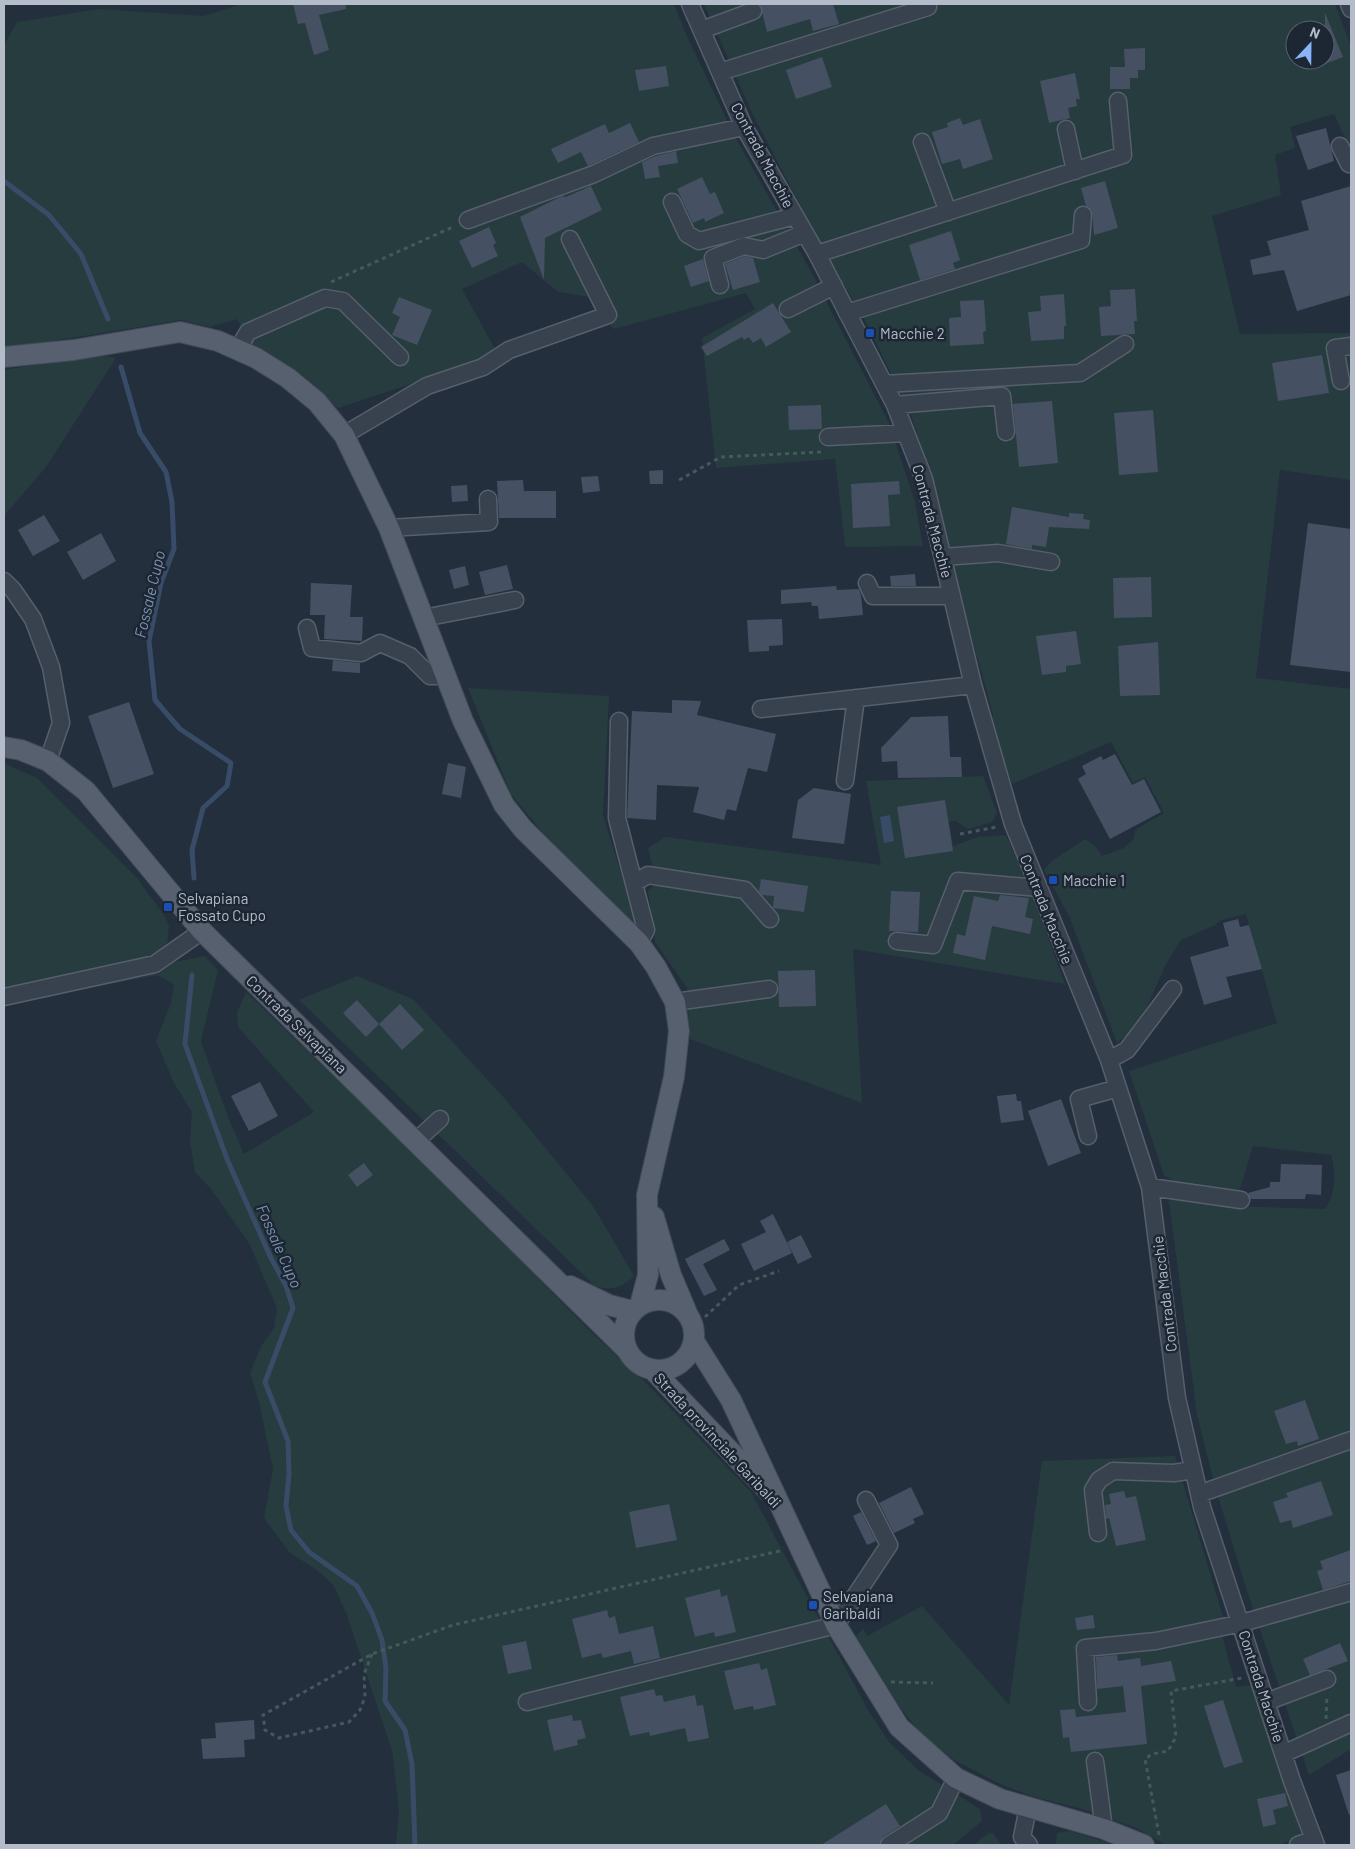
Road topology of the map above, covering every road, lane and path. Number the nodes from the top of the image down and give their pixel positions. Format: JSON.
{"nodes":[{"id":1,"x":690,"y":4,"type":"edge"},
{"id":2,"x":1349,"y":4,"type":"edge"},
{"id":3,"x":928,"y":7,"type":"dead end"},
{"id":4,"x":1351,"y":9,"type":"edge"},
{"id":5,"x":753,"y":11,"type":"dead end"},
{"id":6,"x":702,"y":30,"type":"junction"},
{"id":7,"x":720,"y":72,"type":"junction"},
{"id":8,"x":1118,"y":101,"type":"dead end"},
{"id":9,"x":744,"y":127,"type":"junction"},
{"id":10,"x":1066,"y":129,"type":"dead end"},
{"id":11,"x":922,"y":142,"type":"dead end"},
{"id":12,"x":1340,"y":146,"type":"dead end"},
{"id":13,"x":1351,"y":163,"type":"edge"},
{"id":14,"x":1075,"y":170,"type":"junction"},
{"id":15,"x":672,"y":202,"type":"dead end"},
{"id":16,"x":948,"y":212,"type":"junction"},
{"id":17,"x":1083,"y":215,"type":"dead end"},
{"id":18,"x":795,"y":216,"type":"junction"},
{"id":19,"x":468,"y":220,"type":"joint"},
{"id":20,"x":805,"y":233,"type":"junction"},
{"id":21,"x":570,"y":239,"type":"dead end"},
{"id":22,"x":817,"y":254,"type":"junction"},
{"id":23,"x":720,"y":285,"type":"dead end"},
{"id":24,"x":323,"y":286,"type":"dead end"},
{"id":25,"x":834,"y":286,"type":"junction"},
{"id":26,"x":788,"y":309,"type":"dead end"},
{"id":27,"x":847,"y":313,"type":"junction"},
{"id":28,"x":1125,"y":344,"type":"dead end"},
{"id":29,"x":1351,"y":346,"type":"edge"},
{"id":30,"x":238,"y":349,"type":"junction"},
{"id":31,"x":4,"y":357,"type":"edge"},
{"id":32,"x":400,"y":357,"type":"dead end"},
{"id":33,"x":1341,"y":382,"type":"dead end"},
{"id":34,"x":884,"y":384,"type":"junction"},
{"id":35,"x":895,"y":405,"type":"junction"},
{"id":36,"x":1006,"y":432,"type":"dead end"},
{"id":37,"x":906,"y":433,"type":"junction"},
{"id":38,"x":344,"y":435,"type":"junction"},
{"id":39,"x":827,"y":444,"type":"joint"},
{"id":40,"x":679,"y":480,"type":"dead end"},
{"id":41,"x":488,"y":499,"type":"dead end"},
{"id":42,"x":389,"y":528,"type":"junction"},
{"id":43,"x":943,"y":557,"type":"junction"},
{"id":44,"x":1051,"y":562,"type":"dead end"},
{"id":45,"x":4,"y":581,"type":"edge"},
{"id":46,"x":867,"y":583,"type":"dead end"},
{"id":47,"x":952,"y":596,"type":"junction"},
{"id":48,"x":515,"y":600,"type":"dead end"},
{"id":49,"x":424,"y":618,"type":"junction"},
{"id":50,"x":307,"y":628,"type":"dead end"},
{"id":51,"x":446,"y":676,"type":"junction"},
{"id":52,"x":973,"y":685,"type":"junction"},
{"id":53,"x":856,"y":698,"type":"junction"},
{"id":54,"x":760,"y":709,"type":"dead end"},
{"id":55,"x":619,"y":721,"type":"dead end"},
{"id":56,"x":4,"y":747,"type":"edge"},
{"id":57,"x":48,"y":761,"type":"junction"},
{"id":58,"x":845,"y":782,"type":"dead end"},
{"id":59,"x":1013,"y":824,"type":"junction"},
{"id":60,"x":960,"y":834,"type":"dead end"},
{"id":61,"x":634,"y":883,"type":"junction"},
{"id":62,"x":1038,"y":888,"type":"junction"},
{"id":63,"x":770,"y":919,"type":"dead end"},
{"id":64,"x":202,"y":931,"type":"junction"},
{"id":65,"x":897,"y":941,"type":"dead end"},
{"id":66,"x":639,"y":943,"type":"junction"},
{"id":67,"x":769,"y":989,"type":"dead end"},
{"id":68,"x":1172,"y":989,"type":"dead end"},
{"id":69,"x":4,"y":997,"type":"edge"},
{"id":70,"x":674,"y":1002,"type":"junction"},
{"id":71,"x":1109,"y":1060,"type":"junction"},
{"id":72,"x":1118,"y":1088,"type":"junction"},
{"id":73,"x":440,"y":1119,"type":"dead end"},
{"id":74,"x":1088,"y":1136,"type":"dead end"},
{"id":75,"x":416,"y":1141,"type":"junction"},
{"id":76,"x":1150,"y":1187,"type":"junction"},
{"id":77,"x":647,"y":1195,"type":"junction"},
{"id":78,"x":1241,"y":1200,"type":"dead end"},
{"id":79,"x":779,"y":1271,"type":"dead end"},
{"id":80,"x":557,"y":1279,"type":"junction"},
{"id":81,"x":636,"y":1308,"type":"junction"},
{"id":82,"x":692,"y":1328,"type":"junction"},
{"id":83,"x":628,"y":1351,"type":"junction"},
{"id":84,"x":652,"y":1369,"type":"junction"},
{"id":85,"x":1351,"y":1440,"type":"edge"},
{"id":86,"x":1193,"y":1470,"type":"junction"},
{"id":87,"x":1199,"y":1494,"type":"junction"},
{"id":88,"x":866,"y":1500,"type":"dead end"},
{"id":89,"x":784,"y":1510,"type":"junction"},
{"id":90,"x":1098,"y":1533,"type":"dead end"},
{"id":91,"x":801,"y":1546,"type":"junction"},
{"id":92,"x":1351,"y":1592,"type":"edge"},
{"id":93,"x":1242,"y":1623,"type":"junction"},
{"id":94,"x":836,"y":1625,"type":"junction"},
{"id":95,"x":372,"y":1654,"type":"junction"},
{"id":96,"x":1257,"y":1675,"type":"junction"},
{"id":97,"x":1327,"y":1679,"type":"joint"},
{"id":98,"x":933,"y":1683,"type":"dead end"},
{"id":99,"x":873,"y":1686,"type":"junction"},
{"id":100,"x":527,"y":1702,"type":"dead end"},
{"id":101,"x":1088,"y":1702,"type":"dead end"},
{"id":102,"x":1266,"y":1702,"type":"junction"},
{"id":103,"x":1351,"y":1723,"type":"edge"},
{"id":104,"x":1326,"y":1733,"type":"junction"},
{"id":105,"x":1283,"y":1754,"type":"junction"},
{"id":106,"x":1095,"y":1761,"type":"dead end"},
{"id":107,"x":956,"y":1778,"type":"junction"},
{"id":108,"x":1028,"y":1808,"type":"junction"},
{"id":109,"x":1104,"y":1829,"type":"junction"},
{"id":110,"x":1152,"y":1841,"type":"edge"},
{"id":111,"x":1315,"y":1842,"type":"edge"},
{"id":112,"x":889,"y":1845,"type":"edge"},
{"id":113,"x":1029,"y":1845,"type":"edge"},
{"id":114,"x":1298,"y":1845,"type":"edge"}],
"edges":[{"from":1,"to":6,"type":"street","name":"Contrada Macchie"},
{"from":2,"to":4,"type":"street"},
{"from":3,"to":7,"type":"street"},
{"from":5,"to":6,"type":"street"},
{"from":6,"to":7,"type":"street","name":"Contrada Macchie"},
{"from":7,"to":9,"type":"street","name":"Contrada Macchie"},
{"from":8,"to":14,"type":"street"},
{"from":9,"to":18,"type":"street","name":"Contrada Macchie"},
{"from":9,"to":19,"type":"street"},
{"from":10,"to":14,"type":"street"},
{"from":11,"to":16,"type":"street"},
{"from":12,"to":13,"type":"street"},
{"from":14,"to":16,"type":"street"},
{"from":15,"to":18,"type":"street"},
{"from":16,"to":22,"type":"street"},
{"from":17,"to":27,"type":"street"},
{"from":18,"to":20,"type":"street","name":"Contrada Macchie"},
{"from":19,"to":24,"type":"path"},
{"from":20,"to":22,"type":"street","name":"Contrada Macchie"},
{"from":20,"to":23,"type":"street"},
{"from":21,"to":38,"type":"street"},
{"from":22,"to":25,"type":"street","name":"Contrada Macchie"},
{"from":25,"to":26,"type":"street"},
{"from":25,"to":27,"type":"street","name":"Contrada Macchie"},
{"from":27,"to":34,"type":"street","name":"Contrada Macchie"},
{"from":28,"to":34,"type":"street"},
{"from":29,"to":33,"type":"street"},
{"from":30,"to":31,"type":"main road"},
{"from":30,"to":32,"type":"street"},
{"from":30,"to":38,"type":"main road"},
{"from":34,"to":35,"type":"street","name":"Contrada Macchie"},
{"from":35,"to":36,"type":"street"},
{"from":35,"to":37,"type":"street","name":"Contrada Macchie"},
{"from":37,"to":39,"type":"street"},
{"from":37,"to":43,"type":"street","name":"Contrada Macchie"},
{"from":38,"to":42,"type":"main road"},
{"from":39,"to":40,"type":"path"},
{"from":41,"to":42,"type":"street"},
{"from":42,"to":49,"type":"main road"},
{"from":43,"to":44,"type":"street"},
{"from":43,"to":47,"type":"street","name":"Contrada Macchie"},
{"from":45,"to":57,"type":"street"},
{"from":46,"to":47,"type":"street"},
{"from":47,"to":52,"type":"street","name":"Contrada Macchie"},
{"from":48,"to":49,"type":"street"},
{"from":49,"to":51,"type":"main road"},
{"from":50,"to":51,"type":"street"},
{"from":51,"to":66,"type":"main road"},
{"from":52,"to":53,"type":"street"},
{"from":52,"to":59,"type":"street","name":"Contrada Macchie"},
{"from":53,"to":54,"type":"street"},
{"from":53,"to":58,"type":"street"},
{"from":55,"to":61,"type":"street"},
{"from":56,"to":57,"type":"main road","name":"Contrada Selvapiana"},
{"from":57,"to":64,"type":"main road","name":"Contrada Selvapiana"},
{"from":59,"to":60,"type":"path"},
{"from":59,"to":62,"type":"street","name":"Contrada Macchie"},
{"from":61,"to":63,"type":"street"},
{"from":61,"to":66,"type":"street"},
{"from":62,"to":65,"type":"street"},
{"from":62,"to":71,"type":"street","name":"Contrada Macchie"},
{"from":64,"to":69,"type":"street"},
{"from":64,"to":75,"type":"main road","name":"Contrada Selvapiana"},
{"from":66,"to":70,"type":"main road"},
{"from":67,"to":70,"type":"street"},
{"from":68,"to":71,"type":"street"},
{"from":70,"to":77,"type":"main road"},
{"from":71,"to":72,"type":"street","name":"Contrada Macchie"},
{"from":72,"to":74,"type":"street"},
{"from":72,"to":76,"type":"street","name":"Contrada Macchie"},
{"from":73,"to":75,"type":"street"},
{"from":75,"to":80,"type":"main road","name":"Contrada Selvapiana"},
{"from":76,"to":78,"type":"street"},
{"from":76,"to":86,"type":"street","name":"Contrada Macchie"},
{"from":77,"to":81,"type":"main road"},
{"from":77,"to":82,"type":"main road"},
{"from":79,"to":82,"type":"path"},
{"from":80,"to":81,"type":"main road","name":"Contrada Selvapiana"},
{"from":80,"to":83,"type":"main road","name":"Contrada Selvapiana"},
{"from":81,"to":82,"type":"main road"},
{"from":81,"to":83,"type":"main road"},
{"from":82,"to":84,"type":"main road"},
{"from":82,"to":89,"type":"main road","name":"Strada provinciale Garibaldi"},
{"from":83,"to":84,"type":"main road"},
{"from":84,"to":89,"type":"main road","name":"Strada provinciale Garibaldi"},
{"from":85,"to":87,"type":"street"},
{"from":86,"to":87,"type":"street","name":"Contrada Macchie"},
{"from":86,"to":90,"type":"street"},
{"from":87,"to":93,"type":"street","name":"Contrada Macchie"},
{"from":88,"to":94,"type":"street"},
{"from":89,"to":91,"type":"main road","name":"Strada provinciale Garibaldi"},
{"from":91,"to":94,"type":"main road","name":"Strada provinciale Garibaldi"},
{"from":91,"to":95,"type":"path"},
{"from":92,"to":93,"type":"street"},
{"from":93,"to":96,"type":"street","name":"Contrada Macchie"},
{"from":93,"to":101,"type":"street"},
{"from":94,"to":99,"type":"main road","name":"Strada provinciale Garibaldi"},
{"from":94,"to":100,"type":"street"},
{"from":95,"to":95,"type":"path"},
{"from":96,"to":102,"type":"street","name":"Contrada Macchie"},
{"from":96,"to":110,"type":"path"},
{"from":97,"to":102,"type":"street"},
{"from":97,"to":104,"type":"path"},
{"from":98,"to":99,"type":"path"},
{"from":99,"to":107,"type":"main road","name":"Strada provinciale Garibaldi"},
{"from":102,"to":105,"type":"street","name":"Contrada Macchie"},
{"from":103,"to":104,"type":"street"},
{"from":104,"to":105,"type":"street"},
{"from":105,"to":111,"type":"street","name":"Contrada Macchie"},
{"from":106,"to":109,"type":"street"},
{"from":107,"to":108,"type":"main road","name":"Strada provinciale Garibaldi"},
{"from":107,"to":112,"type":"street"},
{"from":108,"to":109,"type":"main road","name":"Strada provinciale Garibaldi"},
{"from":108,"to":113,"type":"street"},
{"from":109,"to":110,"type":"main road","name":"Strada provinciale Garibaldi"},
{"from":111,"to":114,"type":"street"}]}
